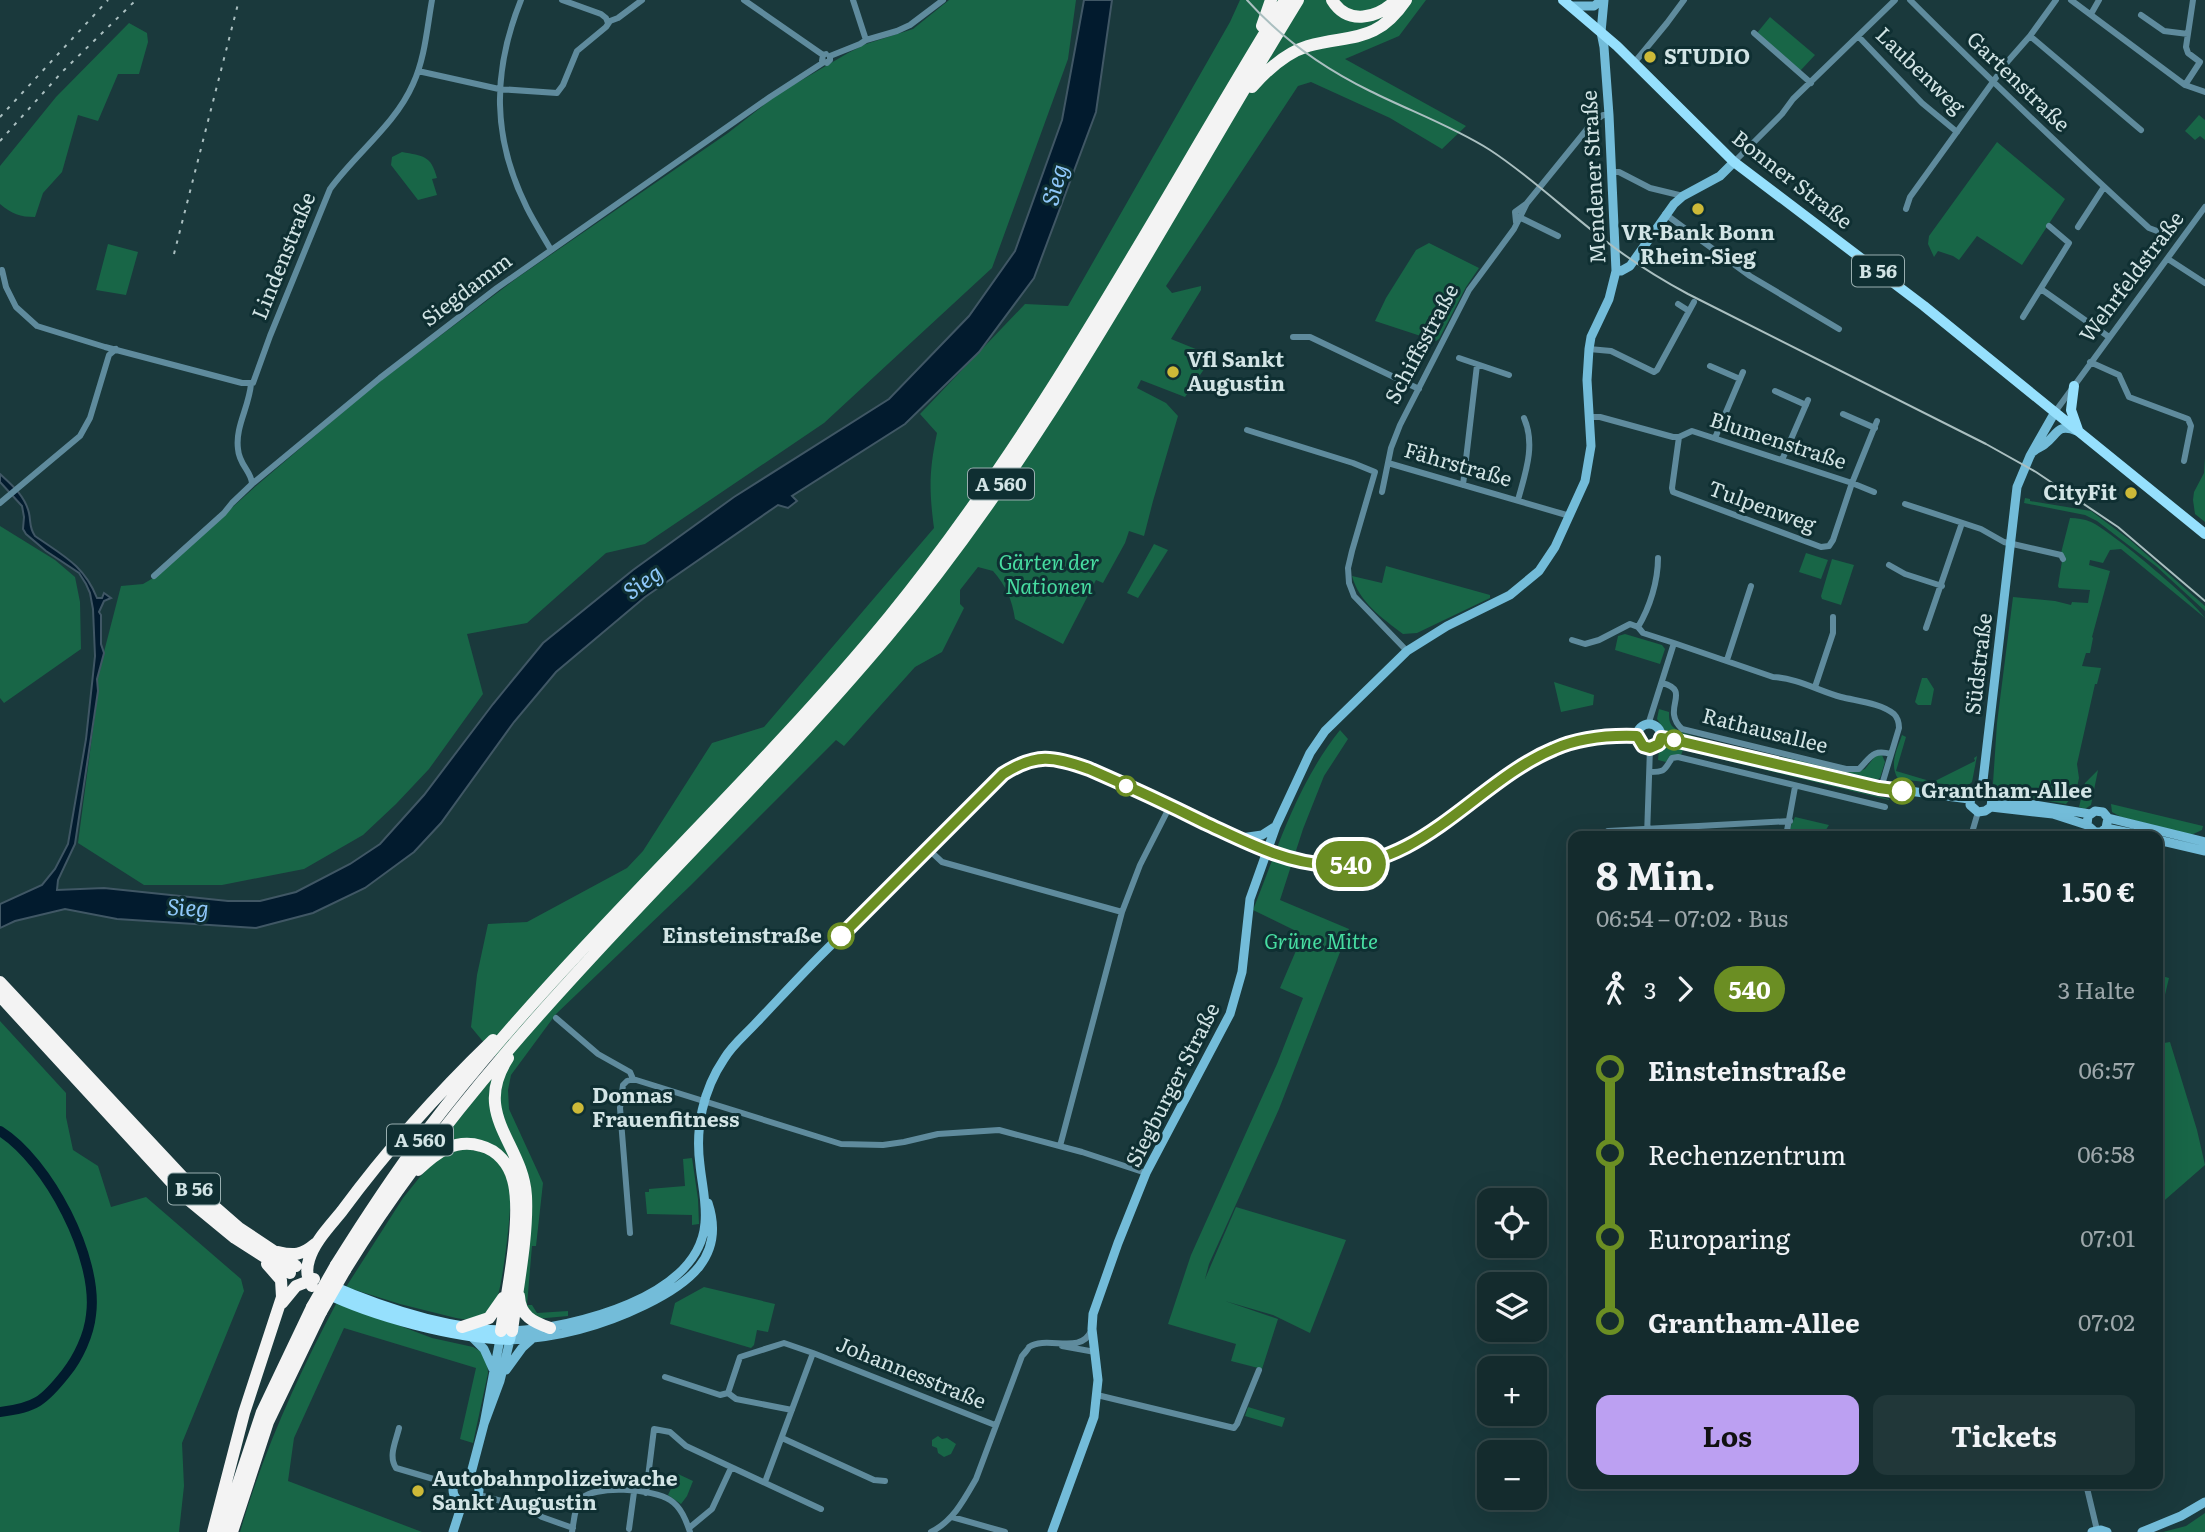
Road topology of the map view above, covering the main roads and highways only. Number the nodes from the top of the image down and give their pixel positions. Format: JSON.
{"nodes":[{"id":1,"x":1271,"y":0,"type":"edge"},
{"id":2,"x":1285,"y":0,"type":"edge"},
{"id":3,"x":1298,"y":0,"type":"edge"},
{"id":4,"x":1332,"y":0,"type":"edge"},
{"id":5,"x":1396,"y":0,"type":"edge"},
{"id":6,"x":1406,"y":0,"type":"edge"},
{"id":7,"x":1567,"y":3,"type":"edge"},
{"id":8,"x":1243,"y":68,"type":"junction"},
{"id":9,"x":1233,"y":109,"type":"junction"},
{"id":10,"x":2074,"y":386,"type":"road end"},
{"id":11,"x":2079,"y":431,"type":"junction"},
{"id":12,"x":2205,"y":534,"type":"edge"},
{"id":13,"x":0,"y":982,"type":"edge"},
{"id":14,"x":549,"y":987,"type":"junction"},
{"id":15,"x":0,"y":996,"type":"edge"},
{"id":16,"x":530,"y":1024,"type":"junction"},
{"id":17,"x":99,"y":1096,"type":"junction"},
{"id":18,"x":394,"y":1194,"type":"junction"},
{"id":19,"x":320,"y":1238,"type":"junction"},
{"id":20,"x":263,"y":1251,"type":"junction"},
{"id":21,"x":340,"y":1268,"type":"junction"},
{"id":22,"x":520,"y":1272,"type":"junction"},
{"id":23,"x":305,"y":1277,"type":"junction"},
{"id":24,"x":507,"y":1292,"type":"junction"},
{"id":25,"x":280,"y":1306,"type":"junction"},
{"id":26,"x":316,"y":1310,"type":"junction"},
{"id":27,"x":550,"y":1328,"type":"road end"},
{"id":28,"x":466,"y":1332,"type":"junction"},
{"id":29,"x":506,"y":1335,"type":"junction"},
{"id":30,"x":213,"y":1532,"type":"edge"},
{"id":31,"x":222,"y":1532,"type":"edge"},
{"id":32,"x":232,"y":1532,"type":"edge"}],
"edges":[{"from":1,"to":8,"type":"highway"},
{"from":2,"to":8,"type":"highway","number":"A 560"},
{"from":3,"to":9,"type":"highway","number":"A 560"},
{"from":4,"to":5,"type":"highway"},
{"from":6,"to":9,"type":"highway"},
{"from":7,"to":11,"type":"main road","name":"Bonner Straße","number":"B 56"},
{"from":8,"to":14,"type":"highway","number":"A 560"},
{"from":9,"to":16,"type":"highway","number":"A 560"},
{"from":10,"to":11,"type":"main road"},
{"from":11,"to":12,"type":"main road","name":"Bonner Straße","number":"B 56"},
{"from":13,"to":17,"type":"highway","number":"B 56"},
{"from":14,"to":19,"type":"highway"},
{"from":14,"to":21,"type":"highway","number":"A 560"},
{"from":15,"to":17,"type":"highway","number":"B 56"},
{"from":16,"to":18,"type":"highway","number":"A 560"},
{"from":16,"to":22,"type":"highway"},
{"from":17,"to":20,"type":"highway","number":"B 56"},
{"from":18,"to":21,"type":"highway","number":"A 560"},
{"from":18,"to":24,"type":"highway"},
{"from":19,"to":20,"type":"highway"},
{"from":19,"to":23,"type":"highway"},
{"from":20,"to":23,"type":"highway","number":"B 56"},
{"from":20,"to":25,"type":"highway"},
{"from":21,"to":26,"type":"highway","number":"A 560","bridge":true},
{"from":22,"to":27,"type":"highway"},
{"from":22,"to":29,"type":"highway"},
{"from":23,"to":25,"type":"highway"},
{"from":23,"to":28,"type":"main road","number":"B 56"},
{"from":24,"to":28,"type":"highway"},
{"from":24,"to":29,"type":"highway"},
{"from":25,"to":30,"type":"highway"},
{"from":26,"to":31,"type":"highway","number":"A 560"},
{"from":26,"to":32,"type":"highway","number":"A 560"},
{"from":28,"to":29,"type":"main road","number":"B 56"}]}
